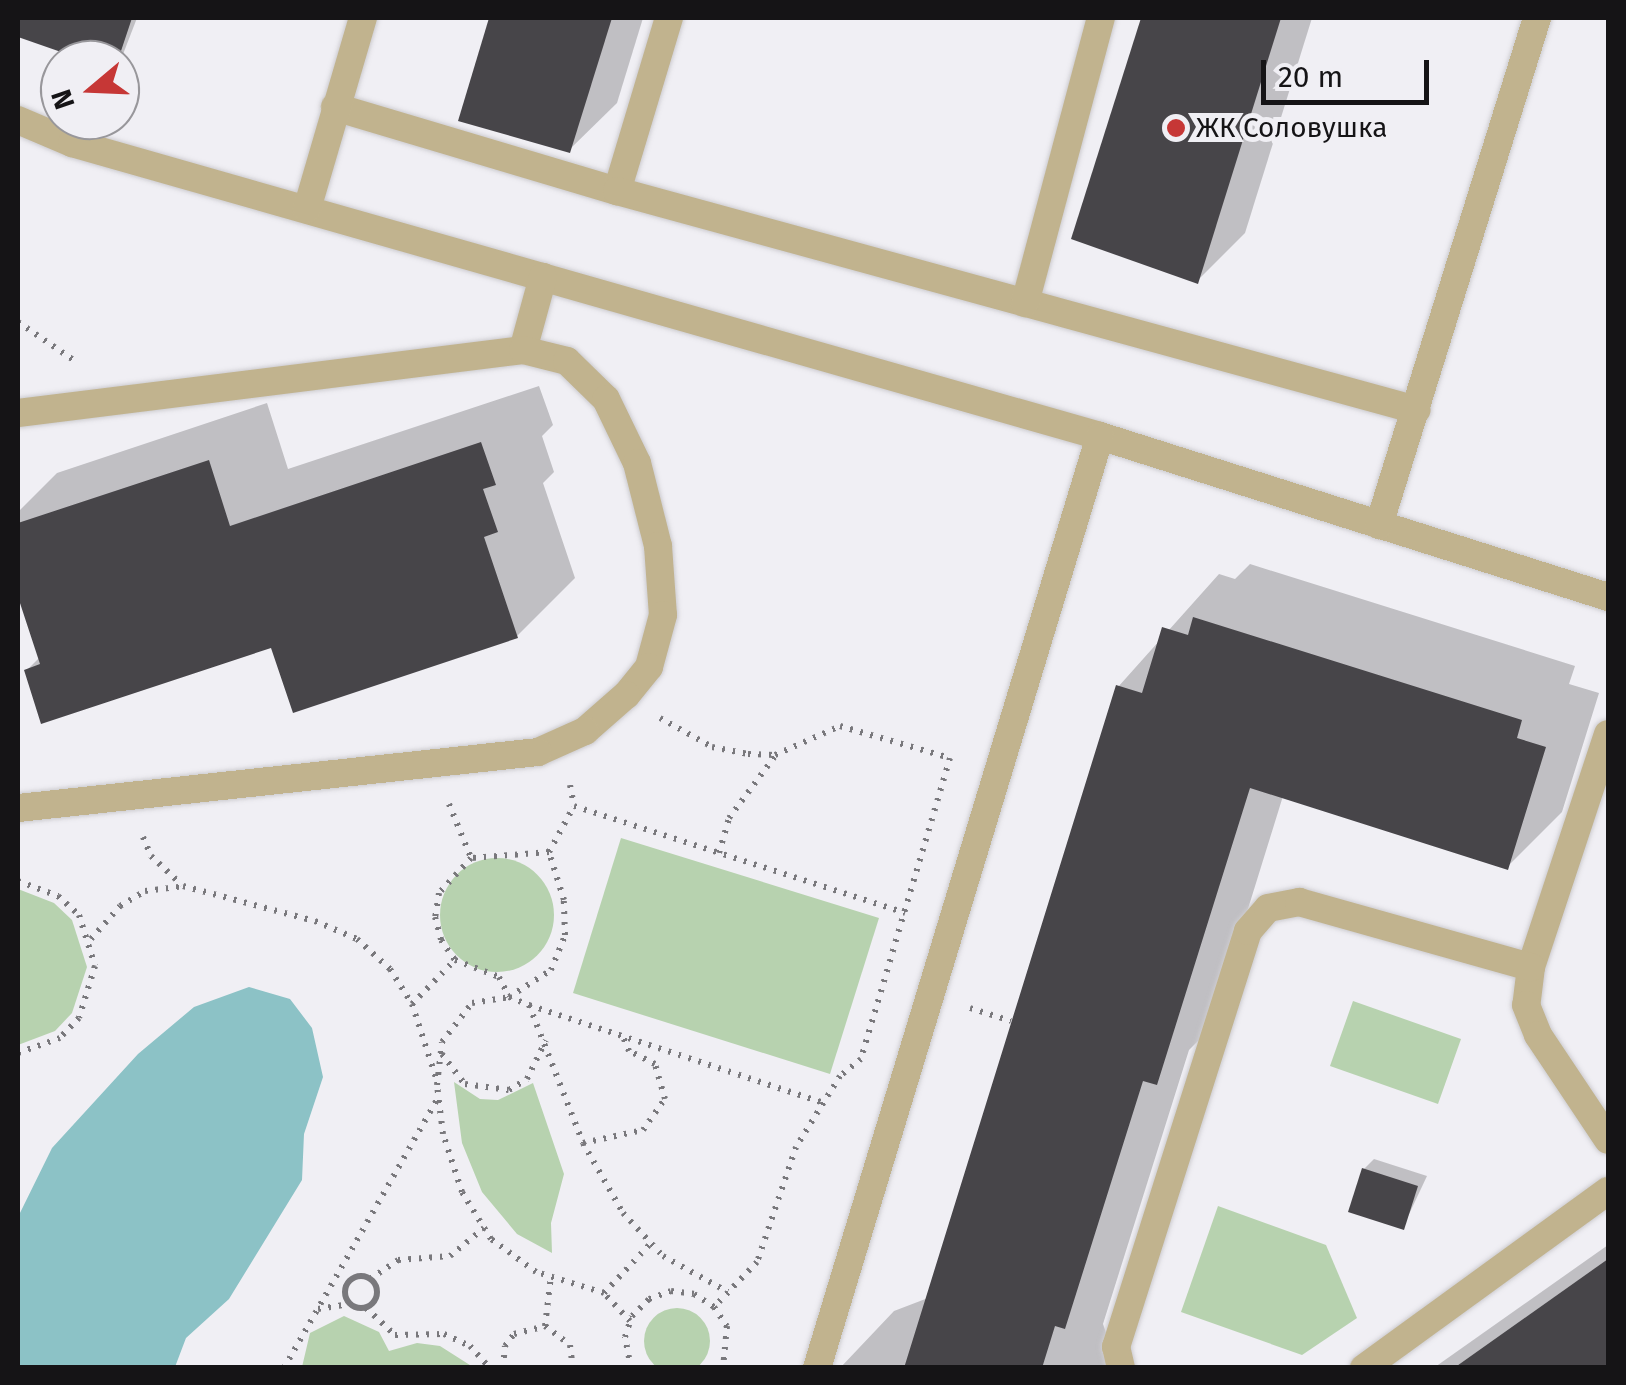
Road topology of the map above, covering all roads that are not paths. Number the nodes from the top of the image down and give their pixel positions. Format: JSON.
{"nodes":[{"id":1,"x":363,"y":18,"type":"edge"},
{"id":2,"x":669,"y":18,"type":"edge"},
{"id":3,"x":1101,"y":18,"type":"edge"},
{"id":4,"x":1537,"y":18,"type":"edge"},
{"id":5,"x":334,"y":108,"type":"junction"},
{"id":6,"x":18,"y":120,"type":"edge"},
{"id":7,"x":616,"y":191,"type":"junction"},
{"id":8,"x":307,"y":209,"type":"junction"},
{"id":9,"x":543,"y":277,"type":"junction"},
{"id":10,"x":1025,"y":303,"type":"junction"},
{"id":11,"x":523,"y":350,"type":"junction"},
{"id":12,"x":1418,"y":410,"type":"junction"},
{"id":13,"x":18,"y":413,"type":"edge"},
{"id":14,"x":1100,"y":436,"type":"junction"},
{"id":15,"x":1379,"y":525,"type":"junction"},
{"id":16,"x":1608,"y":597,"type":"edge"},
{"id":17,"x":1608,"y":734,"type":"edge"},
{"id":18,"x":18,"y":808,"type":"edge"},
{"id":19,"x":1531,"y":967,"type":"junction"},
{"id":20,"x":1608,"y":1140,"type":"edge"},
{"id":21,"x":1608,"y":1191,"type":"edge"},
{"id":22,"x":817,"y":1368,"type":"edge"},
{"id":23,"x":1121,"y":1368,"type":"edge"},
{"id":24,"x":1364,"y":1368,"type":"edge"}],
"edges":[{"from":1,"to":5,"type":"lane"},
{"from":2,"to":7,"type":"lane"},
{"from":3,"to":10,"type":"lane"},
{"from":4,"to":12,"type":"lane"},
{"from":5,"to":7,"type":"lane"},
{"from":5,"to":8,"type":"lane"},
{"from":6,"to":8,"type":"lane"},
{"from":7,"to":10,"type":"lane"},
{"from":8,"to":9,"type":"lane"},
{"from":9,"to":11,"type":"lane"},
{"from":9,"to":14,"type":"lane"},
{"from":10,"to":12,"type":"lane"},
{"from":11,"to":13,"type":"lane"},
{"from":11,"to":18,"type":"lane"},
{"from":12,"to":15,"type":"lane"},
{"from":14,"to":15,"type":"lane"},
{"from":14,"to":22,"type":"lane"},
{"from":15,"to":16,"type":"lane"},
{"from":17,"to":19,"type":"lane"},
{"from":19,"to":20,"type":"lane"},
{"from":19,"to":23,"type":"lane"},
{"from":21,"to":24,"type":"lane"}]}
